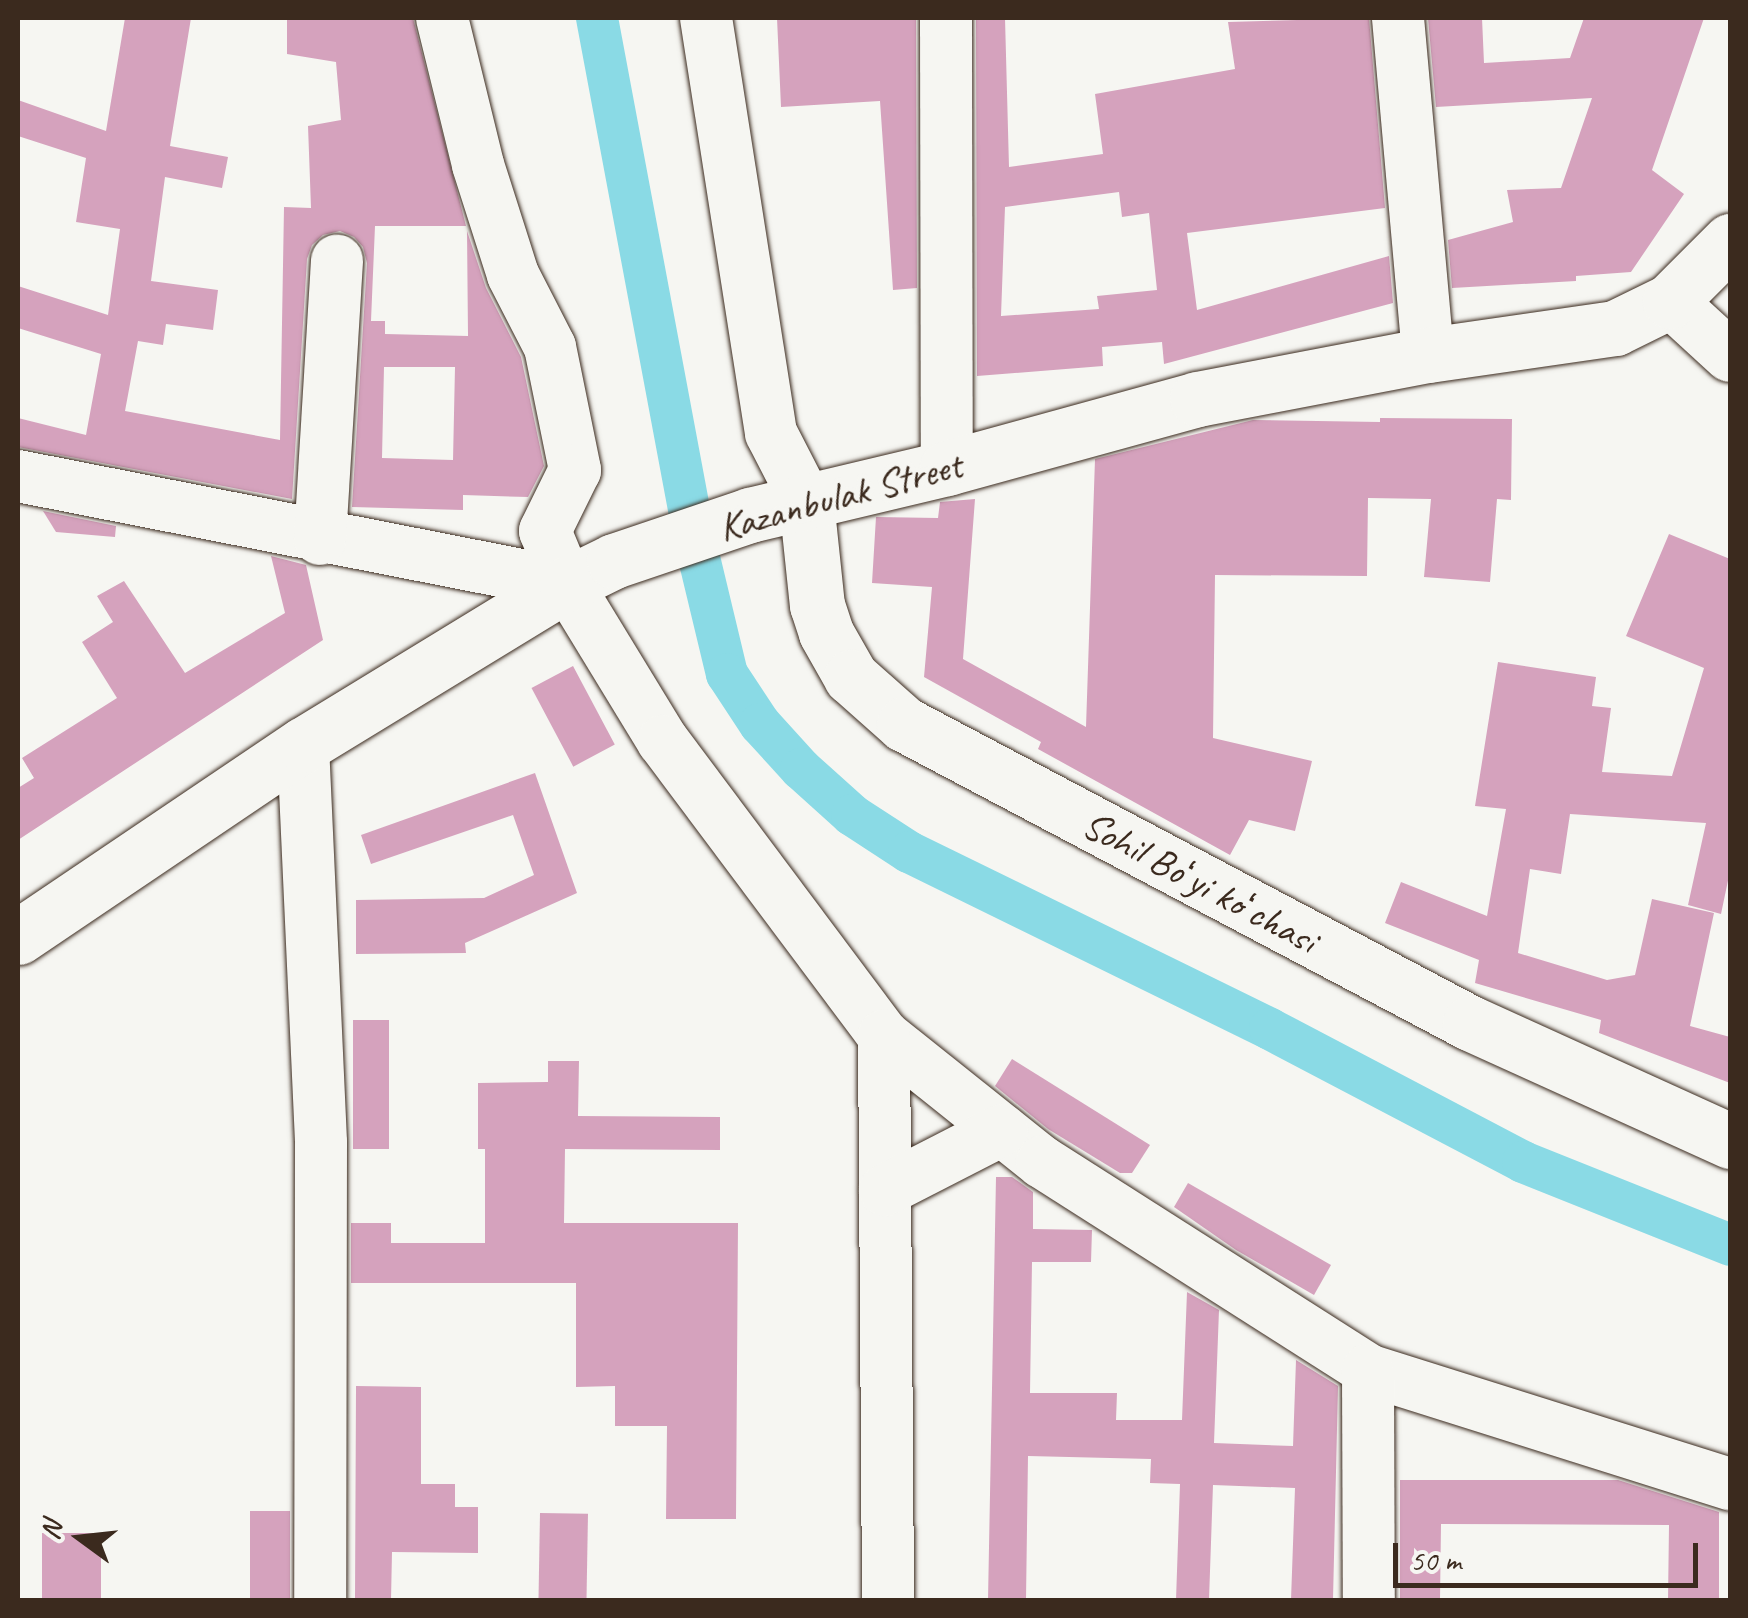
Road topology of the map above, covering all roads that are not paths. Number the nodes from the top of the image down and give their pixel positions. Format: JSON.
{"nodes":[{"id":1,"x":442,"y":18,"type":"edge"},
{"id":2,"x":706,"y":18,"type":"edge"},
{"id":3,"x":946,"y":18,"type":"edge"},
{"id":4,"x":1398,"y":18,"type":"edge"},
{"id":5,"x":1730,"y":241,"type":"edge"},
{"id":6,"x":337,"y":261,"type":"dead end"},
{"id":7,"x":1670,"y":300,"type":"junction"},
{"id":8,"x":1428,"y":355,"type":"junction"},
{"id":9,"x":1730,"y":356,"type":"edge"},
{"id":10,"x":947,"y":468,"type":"junction"},
{"id":11,"x":18,"y":476,"type":"edge"},
{"id":12,"x":806,"y":501,"type":"junction"},
{"id":13,"x":320,"y":539,"type":"junction"},
{"id":14,"x":590,"y":573,"type":"junction"},
{"id":15,"x":303,"y":745,"type":"junction"},
{"id":16,"x":18,"y":937,"type":"edge"},
{"id":17,"x":884,"y":1036,"type":"junction"},
{"id":18,"x":1002,"y":1130,"type":"junction"},
{"id":19,"x":1730,"y":1141,"type":"edge"},
{"id":20,"x":885,"y":1190,"type":"junction"},
{"id":21,"x":1368,"y":1370,"type":"junction"},
{"id":22,"x":1730,"y":1484,"type":"edge"},
{"id":23,"x":320,"y":1600,"type":"edge"},
{"id":24,"x":888,"y":1600,"type":"edge"},
{"id":25,"x":1369,"y":1600,"type":"edge"}],
"edges":[{"from":1,"to":14,"type":"street"},
{"from":2,"to":12,"type":"street"},
{"from":3,"to":10,"type":"street"},
{"from":4,"to":8,"type":"street"},
{"from":5,"to":7,"type":"main road","name":"Kazanbulak Street"},
{"from":6,"to":13,"type":"street"},
{"from":7,"to":8,"type":"main road","name":"Kazanbulak Street"},
{"from":7,"to":9,"type":"street"},
{"from":8,"to":10,"type":"main road","name":"Kazanbulak Street"},
{"from":10,"to":12,"type":"main road","name":"Kazanbulak Street"},
{"from":11,"to":13,"type":"street"},
{"from":12,"to":14,"type":"main road","name":"Kazanbulak Street"},
{"from":12,"to":19,"type":"main road","name":"Sohil Boʻyi koʻchasi"},
{"from":13,"to":14,"type":"street"},
{"from":14,"to":15,"type":"main road","name":"Kazanbulak Street"},
{"from":14,"to":17,"type":"street"},
{"from":15,"to":16,"type":"main road","name":"Kazanbulak Street"},
{"from":15,"to":23,"type":"street"},
{"from":17,"to":18,"type":"street"},
{"from":17,"to":20,"type":"street"},
{"from":18,"to":20,"type":"street"},
{"from":18,"to":21,"type":"street"},
{"from":20,"to":24,"type":"street"},
{"from":21,"to":22,"type":"street"},
{"from":21,"to":25,"type":"street"}]}
